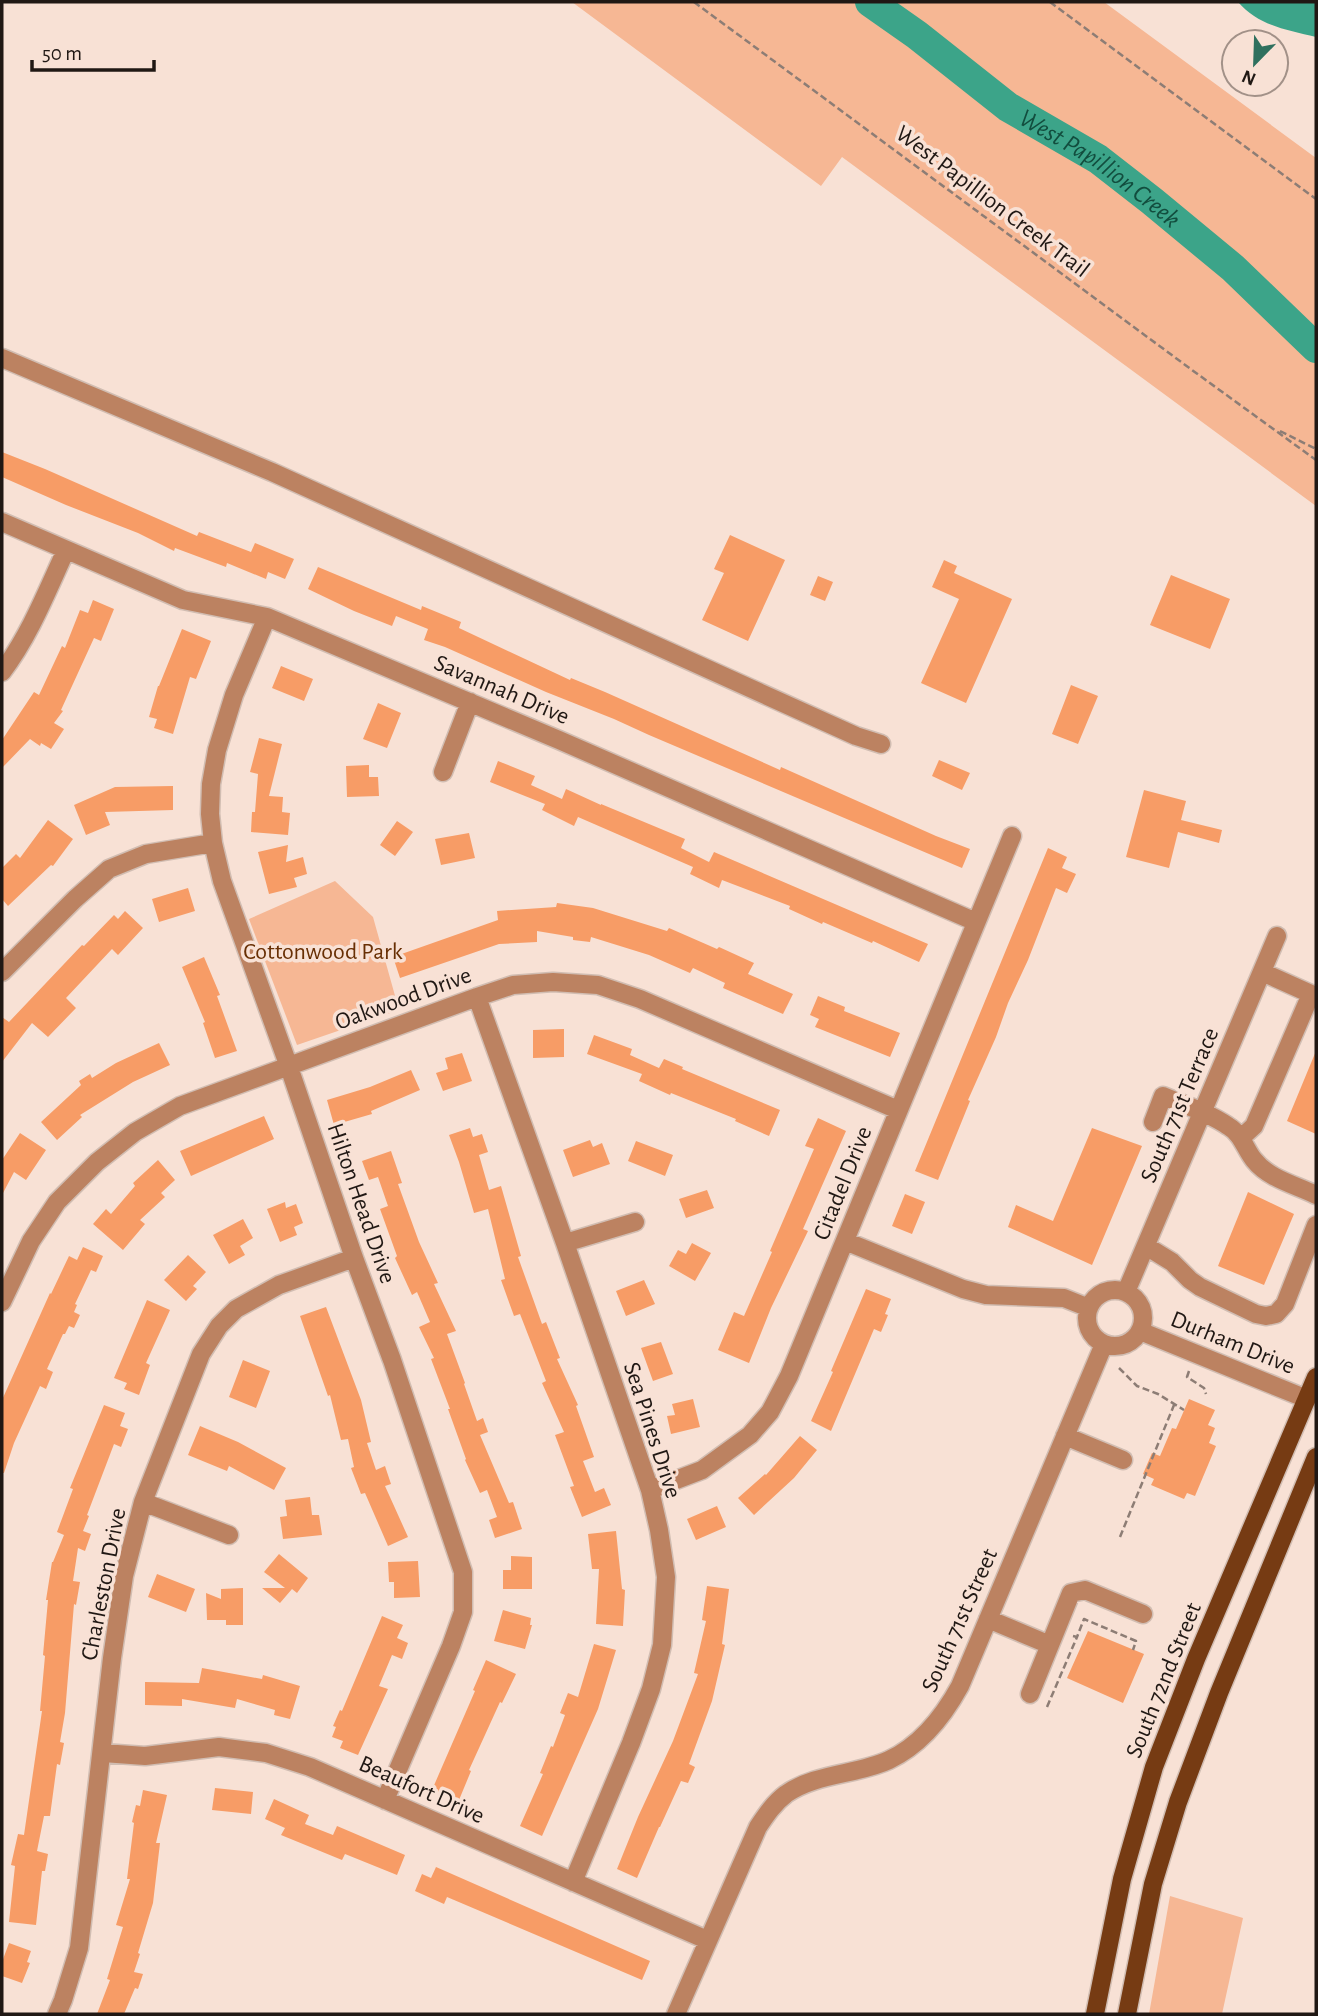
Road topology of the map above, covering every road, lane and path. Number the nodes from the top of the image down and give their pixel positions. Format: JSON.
{"nodes":[{"id":1,"x":694,"y":2,"type":"edge"},
{"id":2,"x":1050,"y":2,"type":"edge"},
{"id":3,"x":1316,"y":200,"type":"edge"},
{"id":4,"x":2,"y":358,"type":"edge"},
{"id":5,"x":1271,"y":426,"type":"junction"},
{"id":6,"x":1316,"y":449,"type":"edge"},
{"id":7,"x":1316,"y":460,"type":"edge"},
{"id":8,"x":2,"y":522,"type":"edge"},
{"id":9,"x":66,"y":550,"type":"junction"},
{"id":10,"x":267,"y":617,"type":"junction"},
{"id":11,"x":2,"y":672,"type":"edge"},
{"id":12,"x":470,"y":702,"type":"junction"},
{"id":13,"x":881,"y":744,"type":"dead end"},
{"id":14,"x":443,"y":772,"type":"dead end"},
{"id":15,"x":1012,"y":836,"type":"dead end"},
{"id":16,"x":213,"y":843,"type":"junction"},
{"id":17,"x":976,"y":922,"type":"junction"},
{"id":18,"x":1276,"y":936,"type":"dead end"},
{"id":19,"x":2,"y":972,"type":"edge"},
{"id":20,"x":1262,"y":972,"type":"junction"},
{"id":21,"x":477,"y":997,"type":"junction"},
{"id":22,"x":289,"y":1067,"type":"junction"},
{"id":23,"x":898,"y":1110,"type":"junction"},
{"id":24,"x":1202,"y":1113,"type":"junction"},
{"id":25,"x":1153,"y":1122,"type":"dead end"},
{"id":26,"x":1241,"y":1138,"type":"junction"},
{"id":27,"x":1316,"y":1195,"type":"edge"},
{"id":28,"x":635,"y":1222,"type":"dead end"},
{"id":29,"x":1316,"y":1224,"type":"edge"},
{"id":30,"x":845,"y":1241,"type":"junction"},
{"id":31,"x":565,"y":1243,"type":"junction"},
{"id":32,"x":1146,"y":1246,"type":"junction"},
{"id":33,"x":354,"y":1258,"type":"junction"},
{"id":34,"x":1126,"y":1292,"type":"junction"},
{"id":35,"x":2,"y":1302,"type":"edge"},
{"id":36,"x":1089,"y":1308,"type":"junction"},
{"id":37,"x":1140,"y":1331,"type":"junction"},
{"id":38,"x":1104,"y":1344,"type":"junction"},
{"id":39,"x":1119,"y":1368,"type":"dead end"},
{"id":40,"x":1189,"y":1371,"type":"dead end"},
{"id":41,"x":1316,"y":1377,"type":"edge"},
{"id":42,"x":1206,"y":1394,"type":"dead end"},
{"id":43,"x":1312,"y":1401,"type":"edge"},
{"id":44,"x":1174,"y":1405,"type":"junction"},
{"id":45,"x":1184,"y":1410,"type":"dead end"},
{"id":46,"x":1065,"y":1436,"type":"junction"},
{"id":47,"x":1316,"y":1457,"type":"edge"},
{"id":48,"x":1123,"y":1460,"type":"dead end"},
{"id":49,"x":650,"y":1490,"type":"junction"},
{"id":50,"x":143,"y":1502,"type":"junction"},
{"id":51,"x":229,"y":1535,"type":"dead end"},
{"id":52,"x":1120,"y":1537,"type":"dead end"},
{"id":53,"x":1143,"y":1614,"type":"dead end"},
{"id":54,"x":988,"y":1619,"type":"junction"},
{"id":55,"x":1050,"y":1645,"type":"junction"},
{"id":56,"x":1133,"y":1650,"type":"dead end"},
{"id":57,"x":1030,"y":1695,"type":"dead end"},
{"id":58,"x":1047,"y":1707,"type":"dead end"},
{"id":59,"x":103,"y":1753,"type":"junction"},
{"id":60,"x":385,"y":1800,"type":"junction"},
{"id":61,"x":573,"y":1882,"type":"junction"},
{"id":62,"x":707,"y":1940,"type":"junction"},
{"id":63,"x":1100,"y":1985,"type":"junction"},
{"id":64,"x":57,"y":2014,"type":"edge"},
{"id":65,"x":676,"y":2014,"type":"edge"},
{"id":66,"x":1095,"y":2014,"type":"edge"},
{"id":67,"x":1102,"y":2014,"type":"edge"},
{"id":68,"x":1127,"y":2014,"type":"edge"}],
"edges":[{"from":1,"to":5,"type":"path","name":"West Papillion Creek Trail"},
{"from":2,"to":3,"type":"path"},
{"from":4,"to":13,"type":"street"},
{"from":5,"to":6,"type":"path","name":"West Papillion Creek Trail"},
{"from":5,"to":7,"type":"path","name":"West Papillion Creek Trail"},
{"from":8,"to":9,"type":"street","name":"Savannah Drive"},
{"from":9,"to":10,"type":"street","name":"Savannah Drive"},
{"from":9,"to":11,"type":"street"},
{"from":10,"to":12,"type":"street","name":"Savannah Drive"},
{"from":10,"to":16,"type":"street","name":"Hilton Head Drive"},
{"from":12,"to":14,"type":"street"},
{"from":12,"to":17,"type":"street","name":"Savannah Drive"},
{"from":15,"to":17,"type":"street","name":"Citadel Drive"},
{"from":16,"to":19,"type":"street"},
{"from":16,"to":22,"type":"street","name":"Hilton Head Drive"},
{"from":17,"to":23,"type":"street","name":"Citadel Drive"},
{"from":18,"to":20,"type":"street","name":"South 71st Terrace"},
{"from":20,"to":24,"type":"street","name":"South 71st Terrace"},
{"from":20,"to":26,"type":"street"},
{"from":21,"to":22,"type":"street","name":"Oakwood Drive"},
{"from":21,"to":23,"type":"street","name":"Oakwood Drive"},
{"from":21,"to":31,"type":"street","name":"Sea Pines Drive"},
{"from":22,"to":33,"type":"street","name":"Hilton Head Drive"},
{"from":22,"to":35,"type":"street","name":"Oakwood Drive"},
{"from":23,"to":30,"type":"street","name":"Citadel Drive"},
{"from":24,"to":25,"type":"street"},
{"from":24,"to":26,"type":"street"},
{"from":24,"to":32,"type":"street","name":"South 71st Terrace"},
{"from":26,"to":27,"type":"street"},
{"from":28,"to":31,"type":"street"},
{"from":29,"to":32,"type":"street"},
{"from":30,"to":36,"type":"street"},
{"from":30,"to":49,"type":"street","name":"Citadel Drive"},
{"from":31,"to":49,"type":"street","name":"Sea Pines Drive"},
{"from":32,"to":34,"type":"street","name":"South 71st Terrace"},
{"from":33,"to":50,"type":"street","name":"Charleston Drive"},
{"from":33,"to":60,"type":"street","name":"Hilton Head Drive"},
{"from":34,"to":36,"type":"street"},
{"from":34,"to":37,"type":"street"},
{"from":36,"to":38,"type":"street"},
{"from":37,"to":38,"type":"street"},
{"from":37,"to":43,"type":"street","name":"Durham Drive"},
{"from":38,"to":46,"type":"street","name":"South 71st Street"},
{"from":39,"to":44,"type":"path"},
{"from":40,"to":42,"type":"path"},
{"from":41,"to":43,"type":"main road","name":"South 72nd Street"},
{"from":43,"to":63,"type":"main road","name":"South 72nd Street"},
{"from":44,"to":45,"type":"path"},
{"from":44,"to":52,"type":"path"},
{"from":46,"to":48,"type":"street"},
{"from":46,"to":54,"type":"street","name":"South 71st Street"},
{"from":47,"to":68,"type":"main road"},
{"from":49,"to":61,"type":"street","name":"Sea Pines Drive"},
{"from":50,"to":51,"type":"street"},
{"from":50,"to":59,"type":"street","name":"Charleston Drive"},
{"from":53,"to":55,"type":"street"},
{"from":54,"to":55,"type":"street"},
{"from":54,"to":62,"type":"street","name":"South 71st Street"},
{"from":55,"to":57,"type":"street"},
{"from":56,"to":58,"type":"path"},
{"from":59,"to":60,"type":"street","name":"Beaufort Drive"},
{"from":59,"to":64,"type":"street","name":"Charleston Drive"},
{"from":60,"to":61,"type":"street","name":"Beaufort Drive"},
{"from":61,"to":62,"type":"street","name":"Beaufort Drive"},
{"from":62,"to":65,"type":"street","name":"South 71st Street"},
{"from":63,"to":66,"type":"main road","name":"South 72nd Street"},
{"from":63,"to":67,"type":"main road"}]}
